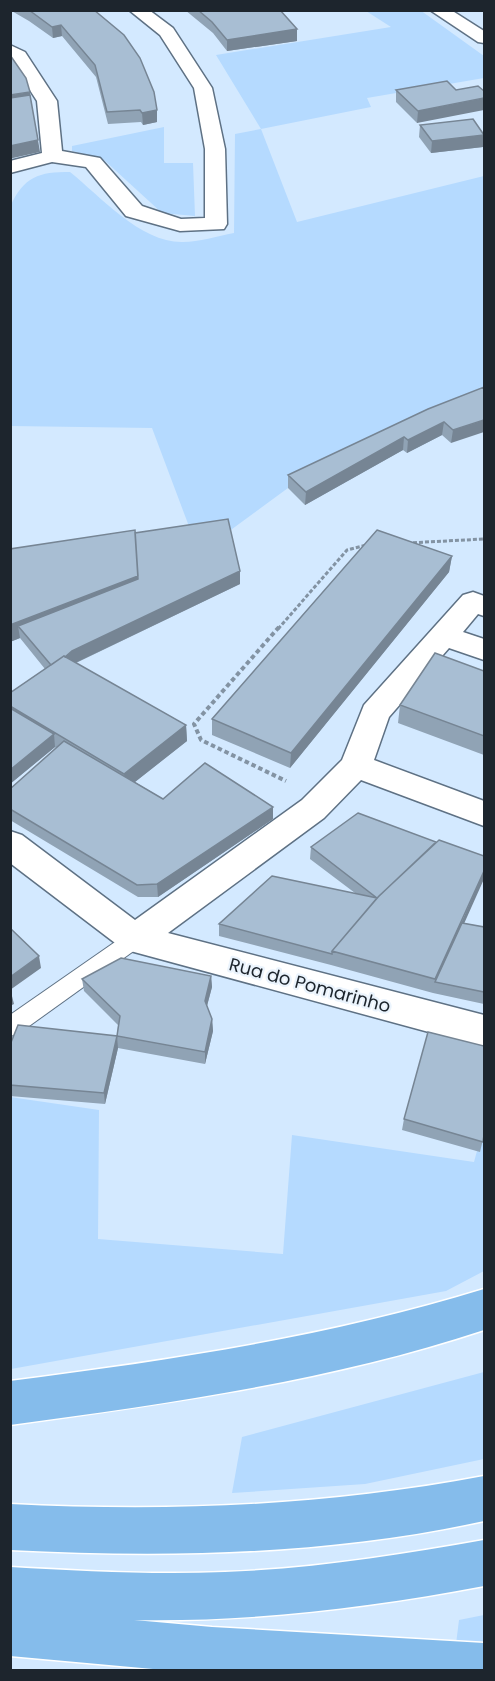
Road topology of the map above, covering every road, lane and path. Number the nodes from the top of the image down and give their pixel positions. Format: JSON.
{"nodes":[{"id":1,"x":137,"y":10,"type":"edge"},
{"id":2,"x":438,"y":10,"type":"edge"},
{"id":3,"x":484,"y":38,"type":"edge"},
{"id":4,"x":10,"y":50,"type":"edge"},
{"id":5,"x":52,"y":156,"type":"junction"},
{"id":6,"x":10,"y":167,"type":"edge"},
{"id":7,"x":484,"y":539,"type":"edge"},
{"id":8,"x":405,"y":543,"type":"edge"},
{"id":9,"x":371,"y":544,"type":"edge"},
{"id":10,"x":484,"y":606,"type":"edge"},
{"id":11,"x":444,"y":636,"type":"junction"},
{"id":12,"x":484,"y":650,"type":"edge"},
{"id":13,"x":356,"y":766,"type":"junction"},
{"id":14,"x":323,"y":799,"type":"junction"},
{"id":15,"x":484,"y":814,"type":"edge"},
{"id":16,"x":15,"y":852,"type":"edge"},
{"id":17,"x":135,"y":939,"type":"junction"},
{"id":18,"x":10,"y":1027,"type":"edge"},
{"id":19,"x":484,"y":1031,"type":"edge"},
{"id":20,"x":484,"y":1310,"type":"edge"},
{"id":21,"x":10,"y":1403,"type":"edge"},
{"id":22,"x":484,"y":1499,"type":"edge"},
{"id":23,"x":10,"y":1527,"type":"edge"},
{"id":24,"x":484,"y":1563,"type":"edge"},
{"id":25,"x":10,"y":1590,"type":"edge"},
{"id":26,"x":10,"y":1632,"type":"edge"},
{"id":27,"x":484,"y":1667,"type":"edge"}],
"edges":[{"from":1,"to":5,"type":"street"},
{"from":2,"to":3,"type":"street"},
{"from":4,"to":5,"type":"street"},
{"from":5,"to":6,"type":"street"},
{"from":7,"to":8,"type":"path"},
{"from":9,"to":14,"type":"path"},
{"from":10,"to":11,"type":"street"},
{"from":11,"to":12,"type":"street"},
{"from":11,"to":13,"type":"street"},
{"from":13,"to":14,"type":"street"},
{"from":13,"to":15,"type":"street"},
{"from":14,"to":17,"type":"street"},
{"from":16,"to":17,"type":"street","name":"Rua do Pomarinho"},
{"from":17,"to":18,"type":"lane"},
{"from":17,"to":19,"type":"street","name":"Rua do Pomarinho"},
{"from":20,"to":21,"type":"main road"},
{"from":22,"to":23,"type":"main road"},
{"from":24,"to":25,"type":"main road"},
{"from":26,"to":27,"type":"main road"}]}
